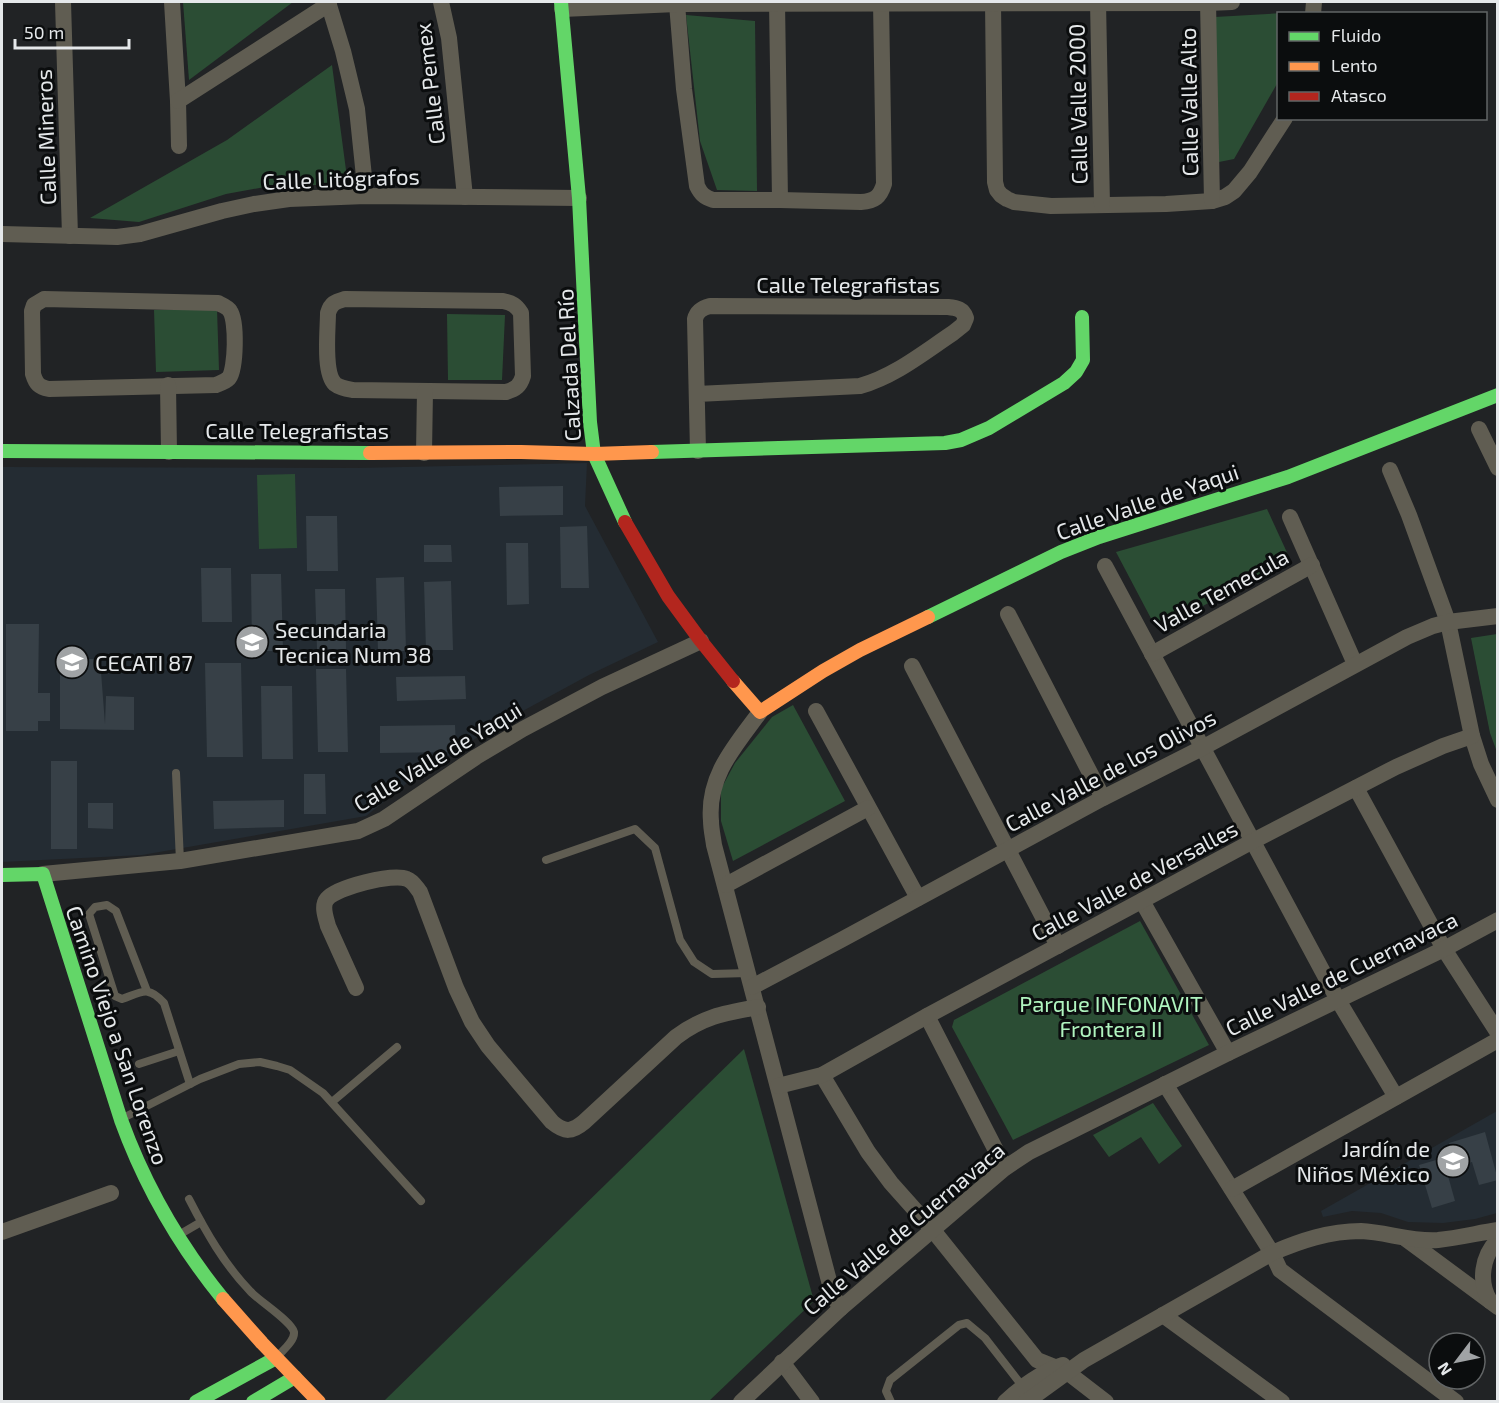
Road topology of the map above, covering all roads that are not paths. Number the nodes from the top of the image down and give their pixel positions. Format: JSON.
{"nodes":[{"id":1,"x":63,"y":2,"type":"edge"},
{"id":2,"x":172,"y":2,"type":"edge"},
{"id":3,"x":441,"y":2,"type":"edge"},
{"id":4,"x":993,"y":2,"type":"edge"},
{"id":5,"x":1098,"y":2,"type":"edge"},
{"id":6,"x":1208,"y":2,"type":"edge"},
{"id":7,"x":1232,"y":2,"type":"edge"},
{"id":8,"x":328,"y":3,"type":"edge"},
{"id":9,"x":777,"y":3,"type":"edge"},
{"id":10,"x":881,"y":3,"type":"edge"},
{"id":11,"x":677,"y":4,"type":"junction"},
{"id":12,"x":562,"y":5,"type":"edge"},
{"id":13,"x":178,"y":101,"type":"junction"},
{"id":14,"x":1284,"y":120,"type":"edge"},
{"id":15,"x":179,"y":146,"type":"dead end"},
{"id":16,"x":366,"y":196,"type":"junction"},
{"id":17,"x":465,"y":197,"type":"junction"},
{"id":18,"x":579,"y":198,"type":"junction"},
{"id":19,"x":780,"y":200,"type":"junction"},
{"id":20,"x":1212,"y":201,"type":"junction"},
{"id":21,"x":1102,"y":205,"type":"junction"},
{"id":22,"x":2,"y":234,"type":"edge"},
{"id":23,"x":70,"y":236,"type":"junction"},
{"id":24,"x":1082,"y":317,"type":"dead end"},
{"id":25,"x":168,"y":385,"type":"junction"},
{"id":26,"x":425,"y":391,"type":"junction"},
{"id":27,"x":697,"y":394,"type":"junction"},
{"id":28,"x":1497,"y":395,"type":"edge"},
{"id":29,"x":1479,"y":429,"type":"dead end"},
{"id":30,"x":2,"y":452,"type":"edge"},
{"id":31,"x":169,"y":452,"type":"junction"},
{"id":32,"x":698,"y":452,"type":"junction"},
{"id":33,"x":423,"y":453,"type":"junction"},
{"id":34,"x":594,"y":454,"type":"junction"},
{"id":35,"x":1497,"y":468,"type":"edge"},
{"id":36,"x":1390,"y":470,"type":"dead end"},
{"id":37,"x":1290,"y":517,"type":"dead end"},
{"id":38,"x":1312,"y":565,"type":"junction"},
{"id":39,"x":1105,"y":566,"type":"dead end"},
{"id":40,"x":1008,"y":614,"type":"dead end"},
{"id":41,"x":1497,"y":616,"type":"edge"},
{"id":42,"x":1448,"y":622,"type":"junction"},
{"id":43,"x":701,"y":641,"type":"junction"},
{"id":44,"x":1152,"y":654,"type":"junction"},
{"id":45,"x":1355,"y":664,"type":"junction"},
{"id":46,"x":912,"y":666,"type":"dead end"},
{"id":47,"x":816,"y":711,"type":"dead end"},
{"id":48,"x":760,"y":712,"type":"junction"},
{"id":49,"x":1472,"y":735,"type":"junction"},
{"id":50,"x":1202,"y":748,"type":"junction"},
{"id":51,"x":176,"y":773,"type":"dead end"},
{"id":52,"x":1356,"y":788,"type":"junction"},
{"id":53,"x":1103,"y":798,"type":"junction"},
{"id":54,"x":1497,"y":800,"type":"edge"},
{"id":55,"x":868,"y":808,"type":"junction"},
{"id":56,"x":1253,"y":841,"type":"junction"},
{"id":57,"x":1007,"y":850,"type":"junction"},
{"id":58,"x":546,"y":860,"type":"dead end"},
{"id":59,"x":180,"y":861,"type":"junction"},
{"id":60,"x":43,"y":874,"type":"junction"},
{"id":61,"x":2,"y":875,"type":"edge"},
{"id":62,"x":726,"y":885,"type":"junction"},
{"id":63,"x":918,"y":898,"type":"junction"},
{"id":64,"x":1143,"y":901,"type":"junction"},
{"id":65,"x":1497,"y":920,"type":"edge"},
{"id":66,"x":1058,"y":946,"type":"junction"},
{"id":67,"x":1444,"y":949,"type":"junction"},
{"id":68,"x":750,"y":980,"type":"junction"},
{"id":69,"x":356,"y":988,"type":"dead end"},
{"id":70,"x":147,"y":991,"type":"junction"},
{"id":71,"x":1338,"y":1000,"type":"junction"},
{"id":72,"x":758,"y":1007,"type":"junction"},
{"id":73,"x":927,"y":1016,"type":"junction"},
{"id":74,"x":1497,"y":1033,"type":"edge"},
{"id":75,"x":1497,"y":1040,"type":"edge"},
{"id":76,"x":397,"y":1047,"type":"dead end"},
{"id":77,"x":179,"y":1051,"type":"junction"},
{"id":78,"x":1228,"y":1053,"type":"junction"},
{"id":79,"x":138,"y":1065,"type":"dead end"},
{"id":80,"x":822,"y":1075,"type":"junction"},
{"id":81,"x":190,"y":1084,"type":"junction"},
{"id":82,"x":1165,"y":1084,"type":"junction"},
{"id":83,"x":778,"y":1086,"type":"junction"},
{"id":84,"x":1396,"y":1096,"type":"junction"},
{"id":85,"x":332,"y":1102,"type":"junction"},
{"id":86,"x":121,"y":1119,"type":"junction"},
{"id":87,"x":1005,"y":1168,"type":"junction"},
{"id":88,"x":1232,"y":1189,"type":"junction"},
{"id":89,"x":111,"y":1193,"type":"dead end"},
{"id":90,"x":189,"y":1199,"type":"dead end"},
{"id":91,"x":421,"y":1201,"type":"dead end"},
{"id":92,"x":201,"y":1222,"type":"junction"},
{"id":93,"x":932,"y":1229,"type":"junction"},
{"id":94,"x":1497,"y":1230,"type":"edge"},
{"id":95,"x":2,"y":1232,"type":"edge"},
{"id":96,"x":177,"y":1236,"type":"junction"},
{"id":97,"x":1405,"y":1238,"type":"junction"},
{"id":98,"x":1497,"y":1240,"type":"edge"},
{"id":99,"x":1272,"y":1253,"type":"junction"},
{"id":100,"x":1494,"y":1305,"type":"edge"},
{"id":101,"x":841,"y":1308,"type":"junction"},
{"id":102,"x":1163,"y":1315,"type":"junction"},
{"id":103,"x":276,"y":1358,"type":"junction"},
{"id":104,"x":782,"y":1362,"type":"junction"},
{"id":105,"x":1061,"y":1370,"type":"junction"},
{"id":106,"x":295,"y":1377,"type":"junction"},
{"id":107,"x":1017,"y":1396,"type":"edge"},
{"id":108,"x":196,"y":1401,"type":"edge"},
{"id":109,"x":253,"y":1401,"type":"edge"},
{"id":110,"x":319,"y":1401,"type":"edge"},
{"id":111,"x":741,"y":1401,"type":"edge"},
{"id":112,"x":812,"y":1401,"type":"edge"},
{"id":113,"x":891,"y":1401,"type":"edge"},
{"id":114,"x":1106,"y":1401,"type":"edge"},
{"id":115,"x":1282,"y":1401,"type":"edge"},
{"id":116,"x":1456,"y":1401,"type":"edge"}],
"edges":[{"from":1,"to":23,"type":"street","name":"Calle Mineros"},
{"from":2,"to":13,"type":"street"},
{"from":3,"to":17,"type":"street","name":"Calle Pemex"},
{"from":4,"to":5,"type":"street"},
{"from":4,"to":10,"type":"street"},
{"from":4,"to":21,"type":"street"},
{"from":5,"to":6,"type":"street"},
{"from":5,"to":21,"type":"street","name":"Calle Valle 2000"},
{"from":6,"to":7,"type":"street"},
{"from":6,"to":20,"type":"street","name":"Calle Valle Alto"},
{"from":8,"to":13,"type":"street"},
{"from":8,"to":16,"type":"street"},
{"from":9,"to":10,"type":"street"},
{"from":9,"to":11,"type":"street"},
{"from":9,"to":19,"type":"street"},
{"from":10,"to":19,"type":"street"},
{"from":11,"to":12,"type":"street"},
{"from":11,"to":19,"type":"street"},
{"from":12,"to":18,"type":"street","name":"Calzada Del Río"},
{"from":13,"to":15,"type":"street"},
{"from":14,"to":20,"type":"street"},
{"from":16,"to":17,"type":"street","name":"Calle Litógrafos"},
{"from":16,"to":23,"type":"street","name":"Calle Litógrafos"},
{"from":17,"to":18,"type":"street","name":"Calle Litógrafos"},
{"from":18,"to":34,"type":"street","name":"Calzada Del Río"},
{"from":20,"to":21,"type":"street"},
{"from":22,"to":23,"type":"street","name":"Calle Litógrafos"},
{"from":24,"to":32,"type":"street","name":"Calle Telegrafistas"},
{"from":25,"to":25,"type":"street","name":"Calle Telegrafistas"},
{"from":25,"to":31,"type":"street"},
{"from":26,"to":26,"type":"street","name":"Calle Telegrafistas"},
{"from":26,"to":33,"type":"street"},
{"from":27,"to":27,"type":"street","name":"Calle Telegrafistas"},
{"from":27,"to":32,"type":"street","name":"Calle Telegrafistas"},
{"from":28,"to":48,"type":"street","name":"Calle Valle de Yaqui"},
{"from":29,"to":35,"type":"street"},
{"from":30,"to":31,"type":"street","name":"Calle Telegrafistas"},
{"from":31,"to":33,"type":"street","name":"Calle Telegrafistas"},
{"from":32,"to":34,"type":"street","name":"Calle Telegrafistas"},
{"from":33,"to":34,"type":"street","name":"Calle Telegrafistas"},
{"from":34,"to":43,"type":"street","name":"Calzada Del Río"},
{"from":36,"to":42,"type":"street"},
{"from":37,"to":38,"type":"street"},
{"from":38,"to":44,"type":"street","name":"Valle Temecula"},
{"from":38,"to":45,"type":"street"},
{"from":39,"to":44,"type":"street"},
{"from":40,"to":53,"type":"street"},
{"from":41,"to":42,"type":"street","name":"Calle Valle de los Olivos"},
{"from":42,"to":45,"type":"street","name":"Calle Valle de los Olivos"},
{"from":42,"to":49,"type":"street"},
{"from":43,"to":48,"type":"street","name":"Calzada Del Río"},
{"from":43,"to":59,"type":"street","name":"Calle Valle de Yaqui"},
{"from":44,"to":50,"type":"street"},
{"from":45,"to":50,"type":"street","name":"Calle Valle de los Olivos"},
{"from":46,"to":57,"type":"street"},
{"from":47,"to":55,"type":"street"},
{"from":48,"to":62,"type":"street"},
{"from":49,"to":52,"type":"street","name":"Calle Valle de Versalles"},
{"from":49,"to":54,"type":"street"},
{"from":50,"to":53,"type":"street","name":"Calle Valle de los Olivos"},
{"from":50,"to":56,"type":"street"},
{"from":51,"to":59,"type":"lane"},
{"from":52,"to":56,"type":"street","name":"Calle Valle de Versalles"},
{"from":52,"to":67,"type":"street"},
{"from":53,"to":57,"type":"street","name":"Calle Valle de los Olivos"},
{"from":55,"to":62,"type":"street"},
{"from":55,"to":63,"type":"street"},
{"from":56,"to":64,"type":"street","name":"Calle Valle de Versalles"},
{"from":56,"to":71,"type":"street"},
{"from":57,"to":63,"type":"street","name":"Calle Valle de los Olivos"},
{"from":57,"to":66,"type":"street"},
{"from":58,"to":68,"type":"lane"},
{"from":59,"to":60,"type":"street","name":"Calle Valle de Yaqui"},
{"from":60,"to":61,"type":"street","name":"Calle Valle de Yaqui"},
{"from":60,"to":86,"type":"street","name":"Camino Viejo a San Lorenzo"},
{"from":62,"to":68,"type":"street"},
{"from":63,"to":68,"type":"street","name":"Calle Valle de los Olivos"},
{"from":64,"to":66,"type":"street","name":"Calle Valle de Versalles"},
{"from":64,"to":78,"type":"street"},
{"from":65,"to":67,"type":"street","name":"Calle Valle de Cuernavaca"},
{"from":66,"to":73,"type":"street","name":"Calle Valle de Versalles"},
{"from":67,"to":71,"type":"street","name":"Calle Valle de Cuernavaca"},
{"from":67,"to":74,"type":"street"},
{"from":68,"to":72,"type":"street"},
{"from":69,"to":72,"type":"street"},
{"from":70,"to":70,"type":"lane"},
{"from":70,"to":77,"type":"lane"},
{"from":71,"to":78,"type":"street","name":"Calle Valle de Cuernavaca"},
{"from":71,"to":84,"type":"street"},
{"from":72,"to":83,"type":"street"},
{"from":73,"to":80,"type":"street","name":"Calle Valle de Versalles"},
{"from":73,"to":87,"type":"street"},
{"from":75,"to":84,"type":"street"},
{"from":76,"to":85,"type":"lane"},
{"from":77,"to":79,"type":"lane"},
{"from":77,"to":81,"type":"lane"},
{"from":78,"to":82,"type":"street","name":"Calle Valle de Cuernavaca"},
{"from":80,"to":83,"type":"street","name":"Calle Valle de Versalles"},
{"from":80,"to":93,"type":"street"},
{"from":81,"to":85,"type":"lane"},
{"from":81,"to":86,"type":"lane"},
{"from":82,"to":87,"type":"street","name":"Calle Valle de Cuernavaca"},
{"from":82,"to":88,"type":"street"},
{"from":83,"to":101,"type":"street"},
{"from":84,"to":88,"type":"street"},
{"from":85,"to":91,"type":"lane"},
{"from":86,"to":96,"type":"street","name":"Camino Viejo a San Lorenzo"},
{"from":87,"to":93,"type":"street","name":"Calle Valle de Cuernavaca"},
{"from":88,"to":99,"type":"street"},
{"from":89,"to":95,"type":"street"},
{"from":90,"to":92,"type":"lane"},
{"from":92,"to":96,"type":"lane"},
{"from":92,"to":103,"type":"lane"},
{"from":93,"to":101,"type":"street","name":"Calle Valle de Cuernavaca"},
{"from":93,"to":105,"type":"street"},
{"from":94,"to":97,"type":"street"},
{"from":96,"to":103,"type":"street","name":"Camino Viejo a San Lorenzo"},
{"from":97,"to":99,"type":"street"},
{"from":97,"to":100,"type":"street"},
{"from":98,"to":100,"type":"street"},
{"from":99,"to":102,"type":"street"},
{"from":99,"to":116,"type":"street"},
{"from":101,"to":104,"type":"street","name":"Calle Valle de Cuernavaca"},
{"from":102,"to":105,"type":"street"},
{"from":102,"to":115,"type":"street"},
{"from":103,"to":106,"type":"street","name":"Camino Viejo a San Lorenzo"},
{"from":103,"to":108,"type":"street"},
{"from":104,"to":111,"type":"street","name":"Calle Valle de Cuernavaca"},
{"from":104,"to":112,"type":"street"},
{"from":105,"to":107,"type":"street"},
{"from":105,"to":114,"type":"street"},
{"from":106,"to":109,"type":"street"},
{"from":106,"to":110,"type":"street","name":"Camino Viejo a San Lorenzo"},
{"from":107,"to":113,"type":"lane"}]}
